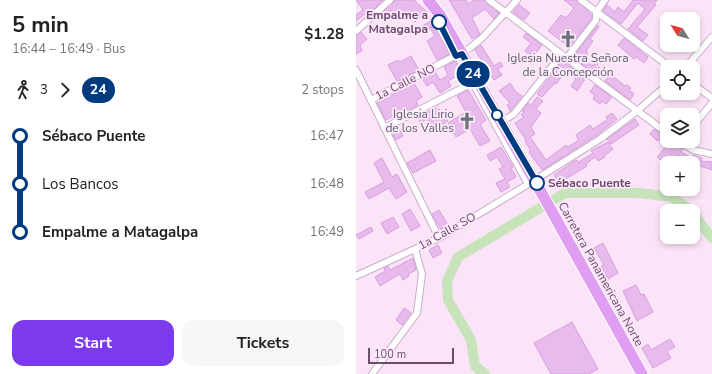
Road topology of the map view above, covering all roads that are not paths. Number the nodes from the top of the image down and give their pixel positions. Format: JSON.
{"nodes":[{"id":1,"x":390,"y":0,"type":"edge"},
{"id":2,"x":428,"y":0,"type":"edge"},
{"id":3,"x":489,"y":0,"type":"edge"},
{"id":4,"x":517,"y":0,"type":"edge"},
{"id":5,"x":581,"y":0,"type":"edge"},
{"id":6,"x":606,"y":0,"type":"edge"},
{"id":7,"x":506,"y":12,"type":"junction"},
{"id":8,"x":596,"y":12,"type":"junction"},
{"id":9,"x":356,"y":31,"type":"edge"},
{"id":10,"x":712,"y":37,"type":"edge"},
{"id":11,"x":459,"y":55,"type":"junction"},
{"id":12,"x":564,"y":57,"type":"junction"},
{"id":13,"x":661,"y":60,"type":"edge"},
{"id":14,"x":692,"y":60,"type":"edge"},
{"id":15,"x":356,"y":70,"type":"edge"},
{"id":16,"x":474,"y":82,"type":"junction"},
{"id":17,"x":700,"y":89,"type":"edge"},
{"id":18,"x":660,"y":91,"type":"edge"},
{"id":19,"x":712,"y":98,"type":"edge"},
{"id":20,"x":371,"y":100,"type":"junction"},
{"id":21,"x":712,"y":103,"type":"edge"},
{"id":22,"x":637,"y":111,"type":"junction"},
{"id":23,"x":700,"y":118,"type":"edge"},
{"id":24,"x":501,"y":122,"type":"junction"},
{"id":25,"x":384,"y":128,"type":"junction"},
{"id":26,"x":660,"y":128,"type":"edge"},
{"id":27,"x":690,"y":148,"type":"edge"},
{"id":28,"x":712,"y":154,"type":"edge"},
{"id":29,"x":533,"y":183,"type":"junction"},
{"id":30,"x":439,"y":238,"type":"junction"},
{"id":31,"x":415,"y":249,"type":"junction"},
{"id":32,"x":356,"y":276,"type":"edge"},
{"id":33,"x":372,"y":374,"type":"edge"},
{"id":34,"x":642,"y":374,"type":"edge"}],
"edges":[{"from":1,"to":9,"type":"street"},
{"from":2,"to":11,"type":"highway","name":"Carretera Panamericana Norte"},
{"from":3,"to":7,"type":"street"},
{"from":4,"to":7,"type":"street","name":"1a Calle NO"},
{"from":5,"to":8,"type":"street"},
{"from":6,"to":8,"type":"street"},
{"from":7,"to":11,"type":"street","name":"1a Calle NO"},
{"from":7,"to":12,"type":"street"},
{"from":8,"to":12,"type":"street"},
{"from":8,"to":13,"type":"street"},
{"from":10,"to":14,"type":"street"},
{"from":11,"to":16,"type":"highway","name":"Carretera Panamericana Norte"},
{"from":11,"to":20,"type":"street","name":"1a Calle NO"},
{"from":12,"to":22,"type":"street"},
{"from":12,"to":24,"type":"street"},
{"from":15,"to":20,"type":"street"},
{"from":16,"to":24,"type":"highway","name":"Carretera Panamericana Norte"},
{"from":16,"to":25,"type":"street"},
{"from":16,"to":29,"type":"street"},
{"from":17,"to":19,"type":"street"},
{"from":18,"to":22,"type":"street"},
{"from":20,"to":25,"type":"street"},
{"from":21,"to":23,"type":"street"},
{"from":22,"to":26,"type":"street"},
{"from":22,"to":29,"type":"street","name":"1a Calle SO"},
{"from":24,"to":29,"type":"highway","name":"Carretera Panamericana Norte"},
{"from":25,"to":30,"type":"street"},
{"from":27,"to":28,"type":"street"},
{"from":29,"to":30,"type":"street","name":"1a Calle SO"},
{"from":29,"to":34,"type":"highway","name":"Carretera Panamericana Norte"},
{"from":30,"to":31,"type":"street","name":"1a Calle SO"},
{"from":31,"to":32,"type":"street","name":"1a Calle SO"},
{"from":31,"to":33,"type":"street"}]}
